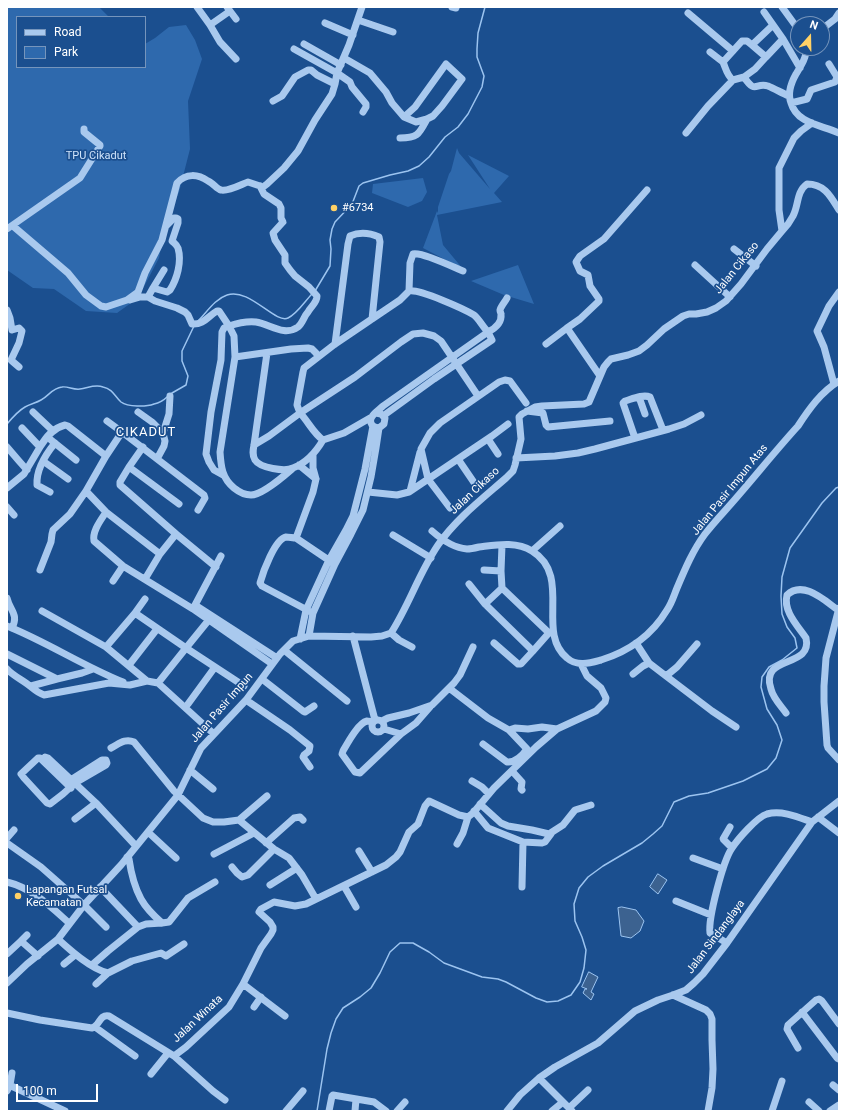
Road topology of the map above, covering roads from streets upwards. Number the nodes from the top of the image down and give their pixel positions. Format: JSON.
{"nodes":[{"id":1,"x":197,"y":7,"type":"edge"},
{"id":2,"x":362,"y":7,"type":"edge"},
{"id":3,"x":782,"y":7,"type":"edge"},
{"id":4,"x":229,"y":9,"type":"edge"},
{"id":5,"x":764,"y":12,"type":"dead end"},
{"id":6,"x":688,"y":13,"type":"dead end"},
{"id":7,"x":839,"y":13,"type":"edge"},
{"id":8,"x":790,"y":18,"type":"edge"},
{"id":9,"x":236,"y":19,"type":"dead end"},
{"id":10,"x":358,"y":20,"type":"junction"},
{"id":11,"x":325,"y":23,"type":"dead end"},
{"id":12,"x":830,"y":23,"type":"edge"},
{"id":13,"x":210,"y":25,"type":"junction"},
{"id":14,"x":773,"y":25,"type":"junction"},
{"id":15,"x":393,"y":32,"type":"dead end"},
{"id":16,"x":353,"y":35,"type":"junction"},
{"id":17,"x":783,"y":39,"type":"junction"},
{"id":18,"x":304,"y":44,"type":"dead end"},
{"id":19,"x":752,"y":45,"type":"junction"},
{"id":20,"x":294,"y":49,"type":"dead end"},
{"id":21,"x":733,"y":51,"type":"junction"},
{"id":22,"x":710,"y":52,"type":"dead end"},
{"id":23,"x":805,"y":56,"type":"edge"},
{"id":24,"x":766,"y":57,"type":"junction"},
{"id":25,"x":236,"y":59,"type":"dead end"},
{"id":26,"x":342,"y":62,"type":"junction"},
{"id":27,"x":723,"y":62,"type":"junction"},
{"id":28,"x":829,"y":64,"type":"dead end"},
{"id":29,"x":800,"y":68,"type":"junction"},
{"id":30,"x":337,"y":73,"type":"junction"},
{"id":31,"x":744,"y":77,"type":"junction"},
{"id":32,"x":733,"y":80,"type":"junction"},
{"id":33,"x":335,"y":84,"type":"junction"},
{"id":34,"x":790,"y":99,"type":"junction"},
{"id":35,"x":273,"y":101,"type":"dead end"},
{"id":36,"x":363,"y":112,"type":"dead end"},
{"id":37,"x":404,"y":117,"type":"junction"},
{"id":38,"x":427,"y":119,"type":"junction"},
{"id":39,"x":416,"y":122,"type":"junction"},
{"id":40,"x":812,"y":123,"type":"junction"},
{"id":41,"x":84,"y":129,"type":"dead end"},
{"id":42,"x":420,"y":131,"type":"junction"},
{"id":43,"x":686,"y":133,"type":"dead end"},
{"id":44,"x":839,"y":133,"type":"edge"},
{"id":45,"x":400,"y":138,"type":"dead end"},
{"id":46,"x":260,"y":186,"type":"junction"},
{"id":47,"x":647,"y":190,"type":"dead end"},
{"id":48,"x":839,"y":210,"type":"edge"},
{"id":49,"x":164,"y":227,"type":"junction"},
{"id":50,"x":10,"y":228,"type":"edge"},
{"id":51,"x":782,"y":232,"type":"junction"},
{"id":52,"x":734,"y":249,"type":"dead end"},
{"id":53,"x":695,"y":265,"type":"dead end"},
{"id":54,"x":756,"y":266,"type":"junction"},
{"id":55,"x":164,"y":270,"type":"dead end"},
{"id":56,"x":463,"y":271,"type":"dead end"},
{"id":57,"x":153,"y":288,"type":"junction"},
{"id":58,"x":409,"y":291,"type":"junction"},
{"id":59,"x":839,"y":292,"type":"edge"},
{"id":60,"x":730,"y":296,"type":"junction"},
{"id":61,"x":148,"y":297,"type":"junction"},
{"id":62,"x":507,"y":298,"type":"dead end"},
{"id":63,"x":127,"y":300,"type":"junction"},
{"id":64,"x":7,"y":310,"type":"edge"},
{"id":65,"x":372,"y":319,"type":"junction"},
{"id":66,"x":8,"y":321,"type":"edge"},
{"id":67,"x":229,"y":326,"type":"junction"},
{"id":68,"x":567,"y":328,"type":"junction"},
{"id":69,"x":488,"y":332,"type":"junction"},
{"id":70,"x":335,"y":344,"type":"junction"},
{"id":71,"x":546,"y":344,"type":"dead end"},
{"id":72,"x":267,"y":352,"type":"junction"},
{"id":73,"x":235,"y":357,"type":"junction"},
{"id":74,"x":318,"y":357,"type":"junction"},
{"id":75,"x":455,"y":361,"type":"junction"},
{"id":76,"x":19,"y":367,"type":"dead end"},
{"id":77,"x":600,"y":376,"type":"junction"},
{"id":78,"x":837,"y":382,"type":"edge"},
{"id":79,"x":170,"y":396,"type":"dead end"},
{"id":80,"x":478,"y":396,"type":"junction"},
{"id":81,"x":638,"y":397,"type":"junction"},
{"id":82,"x":526,"y":403,"type":"dead end"},
{"id":83,"x":525,"y":411,"type":"junction"},
{"id":84,"x":33,"y":412,"type":"dead end"},
{"id":85,"x":138,"y":412,"type":"dead end"},
{"id":86,"x":300,"y":413,"type":"junction"},
{"id":87,"x":645,"y":414,"type":"dead end"},
{"id":88,"x":701,"y":414,"type":"dead end"},
{"id":89,"x":377,"y":416,"type":"junction"},
{"id":90,"x":107,"y":421,"type":"dead end"},
{"id":91,"x":610,"y":421,"type":"dead end"},
{"id":92,"x":508,"y":424,"type":"dead end"},
{"id":93,"x":376,"y":427,"type":"junction"},
{"id":94,"x":22,"y":428,"type":"dead end"},
{"id":95,"x":663,"y":430,"type":"junction"},
{"id":96,"x":53,"y":431,"type":"junction"},
{"id":97,"x":122,"y":432,"type":"junction"},
{"id":98,"x":163,"y":433,"type":"junction"},
{"id":99,"x":47,"y":436,"type":"junction"},
{"id":100,"x":488,"y":438,"type":"junction"},
{"id":101,"x":635,"y":438,"type":"junction"},
{"id":102,"x":323,"y":440,"type":"junction"},
{"id":103,"x":55,"y":443,"type":"junction"},
{"id":104,"x":254,"y":445,"type":"junction"},
{"id":105,"x":7,"y":447,"type":"edge"},
{"id":106,"x":40,"y":447,"type":"junction"},
{"id":107,"x":143,"y":448,"type":"junction"},
{"id":108,"x":421,"y":449,"type":"junction"},
{"id":109,"x":313,"y":454,"type":"junction"},
{"id":110,"x":498,"y":454,"type":"dead end"},
{"id":111,"x":106,"y":456,"type":"junction"},
{"id":112,"x":516,"y":458,"type":"junction"},
{"id":113,"x":157,"y":459,"type":"junction"},
{"id":114,"x":458,"y":459,"type":"junction"},
{"id":115,"x":76,"y":460,"type":"dead end"},
{"id":116,"x":43,"y":461,"type":"junction"},
{"id":117,"x":300,"y":465,"type":"junction"},
{"id":118,"x":128,"y":467,"type":"junction"},
{"id":119,"x":292,"y":469,"type":"junction"},
{"id":120,"x":27,"y":470,"type":"junction"},
{"id":121,"x":223,"y":475,"type":"junction"},
{"id":122,"x":68,"y":479,"type":"dead end"},
{"id":123,"x":316,"y":479,"type":"junction"},
{"id":124,"x":428,"y":479,"type":"junction"},
{"id":125,"x":475,"y":484,"type":"dead end"},
{"id":126,"x":8,"y":486,"type":"edge"},
{"id":127,"x":86,"y":491,"type":"junction"},
{"id":128,"x":410,"y":491,"type":"junction"},
{"id":129,"x":50,"y":492,"type":"dead end"},
{"id":130,"x":368,"y":492,"type":"junction"},
{"id":131,"x":179,"y":504,"type":"dead end"},
{"id":132,"x":7,"y":507,"type":"edge"},
{"id":133,"x":450,"y":508,"type":"dead end"},
{"id":134,"x":198,"y":510,"type":"dead end"},
{"id":135,"x":106,"y":512,"type":"junction"},
{"id":136,"x":14,"y":515,"type":"dead end"},
{"id":137,"x":560,"y":526,"type":"dead end"},
{"id":138,"x":432,"y":531,"type":"dead end"},
{"id":139,"x":176,"y":534,"type":"junction"},
{"id":140,"x":393,"y":535,"type":"dead end"},
{"id":141,"x":296,"y":538,"type":"junction"},
{"id":142,"x":442,"y":540,"type":"junction"},
{"id":143,"x":502,"y":545,"type":"junction"},
{"id":144,"x":532,"y":551,"type":"junction"},
{"id":145,"x":160,"y":554,"type":"junction"},
{"id":146,"x":221,"y":556,"type":"dead end"},
{"id":147,"x":431,"y":558,"type":"junction"},
{"id":148,"x":332,"y":562,"type":"junction"},
{"id":149,"x":123,"y":566,"type":"junction"},
{"id":150,"x":216,"y":567,"type":"junction"},
{"id":151,"x":40,"y":570,"type":"dead end"},
{"id":152,"x":484,"y":570,"type":"dead end"},
{"id":153,"x":501,"y":571,"type":"junction"},
{"id":154,"x":145,"y":579,"type":"junction"},
{"id":155,"x":113,"y":581,"type":"dead end"},
{"id":156,"x":469,"y":584,"type":"dead end"},
{"id":157,"x":502,"y":588,"type":"junction"},
{"id":158,"x":7,"y":598,"type":"edge"},
{"id":159,"x":145,"y":599,"type":"dead end"},
{"id":160,"x":485,"y":604,"type":"junction"},
{"id":161,"x":194,"y":607,"type":"junction"},
{"id":162,"x":839,"y":609,"type":"edge"},
{"id":163,"x":42,"y":611,"type":"dead end"},
{"id":164,"x":310,"y":611,"type":"junction"},
{"id":165,"x":135,"y":613,"type":"junction"},
{"id":166,"x":210,"y":618,"type":"junction"},
{"id":167,"x":10,"y":627,"type":"edge"},
{"id":168,"x":157,"y":629,"type":"junction"},
{"id":169,"x":392,"y":633,"type":"junction"},
{"id":170,"x":309,"y":636,"type":"junction"},
{"id":171,"x":353,"y":636,"type":"junction"},
{"id":172,"x":300,"y":639,"type":"junction"},
{"id":173,"x":494,"y":643,"type":"dead end"},
{"id":174,"x":636,"y":643,"type":"junction"},
{"id":175,"x":697,"y":644,"type":"dead end"},
{"id":176,"x":106,"y":647,"type":"junction"},
{"id":177,"x":412,"y":647,"type":"dead end"},
{"id":178,"x":473,"y":647,"type":"dead end"},
{"id":179,"x":186,"y":648,"type":"junction"},
{"id":180,"x":284,"y":650,"type":"junction"},
{"id":181,"x":533,"y":651,"type":"junction"},
{"id":182,"x":7,"y":654,"type":"edge"},
{"id":183,"x":274,"y":661,"type":"junction"},
{"id":184,"x":649,"y":663,"type":"junction"},
{"id":185,"x":581,"y":664,"type":"junction"},
{"id":186,"x":129,"y":665,"type":"junction"},
{"id":187,"x":215,"y":667,"type":"junction"},
{"id":188,"x":7,"y":669,"type":"edge"},
{"id":189,"x":93,"y":669,"type":"junction"},
{"id":190,"x":633,"y":674,"type":"dead end"},
{"id":191,"x":666,"y":676,"type":"junction"},
{"id":192,"x":57,"y":679,"type":"junction"},
{"id":193,"x":262,"y":679,"type":"junction"},
{"id":194,"x":147,"y":681,"type":"junction"},
{"id":195,"x":158,"y":683,"type":"junction"},
{"id":196,"x":130,"y":685,"type":"junction"},
{"id":197,"x":31,"y":686,"type":"junction"},
{"id":198,"x":244,"y":686,"type":"dead end"},
{"id":199,"x":449,"y":688,"type":"junction"},
{"id":200,"x":246,"y":700,"type":"junction"},
{"id":201,"x":347,"y":701,"type":"dead end"},
{"id":202,"x":188,"y":704,"type":"dead end"},
{"id":203,"x":432,"y":705,"type":"junction"},
{"id":204,"x":314,"y":706,"type":"dead end"},
{"id":205,"x":786,"y":713,"type":"dead end"},
{"id":206,"x":377,"y":721,"type":"junction"},
{"id":207,"x":736,"y":727,"type":"dead end"},
{"id":208,"x":384,"y":729,"type":"junction"},
{"id":209,"x":556,"y":729,"type":"junction"},
{"id":210,"x":509,"y":730,"type":"junction"},
{"id":211,"x":214,"y":734,"type":"junction"},
{"id":212,"x":401,"y":734,"type":"junction"},
{"id":213,"x":483,"y":744,"type":"dead end"},
{"id":214,"x":111,"y":748,"type":"dead end"},
{"id":215,"x":839,"y":760,"type":"edge"},
{"id":216,"x":310,"y":767,"type":"dead end"},
{"id":217,"x":190,"y":770,"type":"junction"},
{"id":218,"x":512,"y":771,"type":"junction"},
{"id":219,"x":472,"y":781,"type":"dead end"},
{"id":220,"x":71,"y":783,"type":"junction"},
{"id":221,"x":213,"y":789,"type":"dead end"},
{"id":222,"x":522,"y":790,"type":"dead end"},
{"id":223,"x":489,"y":794,"type":"junction"},
{"id":224,"x":178,"y":795,"type":"junction"},
{"id":225,"x":267,"y":796,"type":"dead end"},
{"id":226,"x":839,"y":801,"type":"edge"},
{"id":227,"x":96,"y":803,"type":"junction"},
{"id":228,"x":480,"y":804,"type":"junction"},
{"id":229,"x":591,"y":805,"type":"dead end"},
{"id":230,"x":474,"y":811,"type":"junction"},
{"id":231,"x":468,"y":816,"type":"junction"},
{"id":232,"x":818,"y":817,"type":"junction"},
{"id":233,"x":75,"y":819,"type":"dead end"},
{"id":234,"x":239,"y":820,"type":"junction"},
{"id":235,"x":303,"y":820,"type":"dead end"},
{"id":236,"x":812,"y":822,"type":"junction"},
{"id":237,"x":730,"y":827,"type":"dead end"},
{"id":238,"x":14,"y":830,"type":"dead end"},
{"id":239,"x":148,"y":832,"type":"junction"},
{"id":240,"x":254,"y":833,"type":"junction"},
{"id":241,"x":839,"y":833,"type":"edge"},
{"id":242,"x":551,"y":834,"type":"junction"},
{"id":243,"x":7,"y":838,"type":"edge"},
{"id":244,"x":523,"y":842,"type":"junction"},
{"id":245,"x":7,"y":843,"type":"edge"},
{"id":246,"x":266,"y":843,"type":"junction"},
{"id":247,"x":457,"y":844,"type":"dead end"},
{"id":248,"x":136,"y":846,"type":"junction"},
{"id":249,"x":732,"y":848,"type":"junction"},
{"id":250,"x":274,"y":849,"type":"junction"},
{"id":251,"x":359,"y":852,"type":"dead end"},
{"id":252,"x":214,"y":854,"type":"dead end"},
{"id":253,"x":127,"y":857,"type":"junction"},
{"id":254,"x":176,"y":858,"type":"dead end"},
{"id":255,"x":693,"y":858,"type":"dead end"},
{"id":256,"x":232,"y":867,"type":"dead end"},
{"id":257,"x":297,"y":868,"type":"junction"},
{"id":258,"x":723,"y":868,"type":"junction"},
{"id":259,"x":372,"y":872,"type":"junction"},
{"id":260,"x":7,"y":882,"type":"edge"},
{"id":261,"x":215,"y":882,"type":"dead end"},
{"id":262,"x":270,"y":885,"type":"dead end"},
{"id":263,"x":344,"y":886,"type":"junction"},
{"id":264,"x":100,"y":887,"type":"junction"},
{"id":265,"x":522,"y":887,"type":"dead end"},
{"id":266,"x":316,"y":899,"type":"junction"},
{"id":267,"x":676,"y":901,"type":"dead end"},
{"id":268,"x":84,"y":905,"type":"junction"},
{"id":269,"x":356,"y":907,"type":"dead end"},
{"id":270,"x":711,"y":915,"type":"junction"},
{"id":271,"x":69,"y":923,"type":"junction"},
{"id":272,"x":162,"y":923,"type":"junction"},
{"id":273,"x":106,"y":927,"type":"dead end"},
{"id":274,"x":138,"y":927,"type":"junction"},
{"id":275,"x":27,"y":935,"type":"dead end"},
{"id":276,"x":58,"y":939,"type":"junction"},
{"id":277,"x":21,"y":941,"type":"junction"},
{"id":278,"x":727,"y":943,"type":"junction"},
{"id":279,"x":184,"y":944,"type":"dead end"},
{"id":280,"x":7,"y":954,"type":"edge"},
{"id":281,"x":76,"y":955,"type":"junction"},
{"id":282,"x":38,"y":956,"type":"junction"},
{"id":283,"x":64,"y":964,"type":"dead end"},
{"id":284,"x":92,"y":965,"type":"junction"},
{"id":285,"x":108,"y":972,"type":"junction"},
{"id":286,"x":7,"y":983,"type":"edge"},
{"id":287,"x":96,"y":984,"type":"dead end"},
{"id":288,"x":244,"y":984,"type":"junction"},
{"id":289,"x":674,"y":995,"type":"junction"},
{"id":290,"x":261,"y":997,"type":"junction"},
{"id":291,"x":254,"y":1007,"type":"dead end"},
{"id":292,"x":802,"y":1012,"type":"junction"},
{"id":293,"x":7,"y":1013,"type":"edge"},
{"id":294,"x":285,"y":1016,"type":"dead end"},
{"id":295,"x":838,"y":1020,"type":"edge"},
{"id":296,"x":95,"y":1027,"type":"junction"},
{"id":297,"x":798,"y":1048,"type":"dead end"},
{"id":298,"x":171,"y":1055,"type":"junction"},
{"id":299,"x":135,"y":1056,"type":"dead end"},
{"id":300,"x":839,"y":1059,"type":"edge"},
{"id":301,"x":151,"y":1074,"type":"dead end"},
{"id":302,"x":539,"y":1078,"type":"junction"},
{"id":303,"x":782,"y":1081,"type":"dead end"},
{"id":304,"x":8,"y":1084,"type":"edge"},
{"id":305,"x":833,"y":1085,"type":"dead end"},
{"id":306,"x":588,"y":1090,"type":"dead end"},
{"id":307,"x":839,"y":1090,"type":"edge"},
{"id":308,"x":303,"y":1091,"type":"dead end"},
{"id":309,"x":356,"y":1099,"type":"junction"},
{"id":310,"x":225,"y":1100,"type":"dead end"},
{"id":311,"x":405,"y":1102,"type":"dead end"},
{"id":312,"x":563,"y":1102,"type":"junction"},
{"id":313,"x":810,"y":1102,"type":"dead end"},
{"id":314,"x":839,"y":1105,"type":"edge"},
{"id":315,"x":570,"y":1109,"type":"edge"},
{"id":316,"x":65,"y":1111,"type":"edge"},
{"id":317,"x":286,"y":1111,"type":"edge"},
{"id":318,"x":329,"y":1111,"type":"edge"},
{"id":319,"x":355,"y":1111,"type":"edge"},
{"id":320,"x":386,"y":1111,"type":"edge"},
{"id":321,"x":397,"y":1111,"type":"edge"},
{"id":322,"x":507,"y":1111,"type":"edge"},
{"id":323,"x":552,"y":1111,"type":"edge"},
{"id":324,"x":708,"y":1111,"type":"edge"},
{"id":325,"x":772,"y":1111,"type":"edge"},
{"id":326,"x":819,"y":1111,"type":"edge"},
{"id":327,"x":830,"y":1111,"type":"edge"}],
"edges":[{"from":1,"to":13,"type":"street"},
{"from":2,"to":10,"type":"street"},
{"from":3,"to":8,"type":"street"},
{"from":4,"to":9,"type":"street"},
{"from":4,"to":13,"type":"street"},
{"from":5,"to":14,"type":"street"},
{"from":6,"to":21,"type":"street"},
{"from":7,"to":12,"type":"street"},
{"from":10,"to":15,"type":"street"},
{"from":10,"to":16,"type":"street"},
{"from":11,"to":16,"type":"street"},
{"from":13,"to":25,"type":"street"},
{"from":14,"to":17,"type":"street"},
{"from":14,"to":19,"type":"street"},
{"from":16,"to":26,"type":"street"},
{"from":17,"to":24,"type":"street"},
{"from":17,"to":29,"type":"street"},
{"from":18,"to":26,"type":"street"},
{"from":19,"to":21,"type":"street"},
{"from":19,"to":24,"type":"street"},
{"from":20,"to":30,"type":"street"},
{"from":21,"to":27,"type":"street"},
{"from":22,"to":27,"type":"street"},
{"from":23,"to":29,"type":"street"},
{"from":24,"to":31,"type":"street"},
{"from":26,"to":30,"type":"street"},
{"from":26,"to":37,"type":"street"},
{"from":27,"to":32,"type":"street"},
{"from":28,"to":34,"type":"street"},
{"from":29,"to":34,"type":"street"},
{"from":30,"to":33,"type":"street"},
{"from":30,"to":36,"type":"street"},
{"from":31,"to":32,"type":"street"},
{"from":31,"to":34,"type":"street"},
{"from":32,"to":43,"type":"street"},
{"from":33,"to":35,"type":"street"},
{"from":33,"to":46,"type":"street"},
{"from":34,"to":40,"type":"street"},
{"from":37,"to":38,"type":"street"},
{"from":37,"to":39,"type":"street"},
{"from":38,"to":39,"type":"street"},
{"from":38,"to":42,"type":"street"},
{"from":39,"to":42,"type":"street"},
{"from":40,"to":44,"type":"street"},
{"from":40,"to":51,"type":"street"},
{"from":41,"to":50,"type":"street"},
{"from":42,"to":45,"type":"street"},
{"from":46,"to":49,"type":"street"},
{"from":46,"to":67,"type":"street"},
{"from":47,"to":68,"type":"street"},
{"from":48,"to":51,"type":"street","name":"Jalan Cikaso"},
{"from":49,"to":57,"type":"street"},
{"from":49,"to":63,"type":"street"},
{"from":50,"to":63,"type":"street"},
{"from":51,"to":54,"type":"street","name":"Jalan Cikaso"},
{"from":52,"to":54,"type":"street"},
{"from":53,"to":60,"type":"street"},
{"from":54,"to":60,"type":"street","name":"Jalan Cikaso"},
{"from":55,"to":57,"type":"street"},
{"from":56,"to":58,"type":"street"},
{"from":57,"to":61,"type":"street"},
{"from":58,"to":65,"type":"street"},
{"from":58,"to":69,"type":"street"},
{"from":59,"to":78,"type":"street"},
{"from":60,"to":77,"type":"street","name":"Jalan Cikaso"},
{"from":61,"to":63,"type":"street"},
{"from":61,"to":67,"type":"street"},
{"from":62,"to":69,"type":"street"},
{"from":64,"to":66,"type":"street"},
{"from":65,"to":70,"type":"street"},
{"from":65,"to":70,"type":"street"},
{"from":66,"to":76,"type":"street"},
{"from":67,"to":73,"type":"street"},
{"from":67,"to":121,"type":"street"},
{"from":68,"to":71,"type":"street"},
{"from":68,"to":77,"type":"street"},
{"from":69,"to":75,"type":"street"},
{"from":70,"to":74,"type":"street"},
{"from":72,"to":73,"type":"street"},
{"from":72,"to":74,"type":"street"},
{"from":72,"to":104,"type":"street"},
{"from":73,"to":121,"type":"street"},
{"from":74,"to":86,"type":"street"},
{"from":75,"to":80,"type":"street"},
{"from":75,"to":86,"type":"street"},
{"from":75,"to":89,"type":"street"},
{"from":77,"to":83,"type":"street","name":"Jalan Cikaso"},
{"from":78,"to":174,"type":"street","name":"Jalan Pasir Impun Atas"},
{"from":79,"to":98,"type":"street"},
{"from":80,"to":82,"type":"street"},
{"from":80,"to":108,"type":"street"},
{"from":81,"to":87,"type":"street"},
{"from":81,"to":95,"type":"street"},
{"from":81,"to":101,"type":"street"},
{"from":83,"to":91,"type":"street"},
{"from":83,"to":112,"type":"street","name":"Jalan Cikaso"},
{"from":84,"to":96,"type":"street"},
{"from":85,"to":98,"type":"street"},
{"from":86,"to":102,"type":"street"},
{"from":86,"to":104,"type":"street"},
{"from":88,"to":95,"type":"street"},
{"from":89,"to":93,"type":"street"},
{"from":89,"to":93,"type":"street"},
{"from":89,"to":102,"type":"street"},
{"from":90,"to":97,"type":"street"},
{"from":92,"to":100,"type":"street"},
{"from":93,"to":130,"type":"street"},
{"from":93,"to":148,"type":"street"},
{"from":94,"to":106,"type":"street"},
{"from":95,"to":101,"type":"street"},
{"from":96,"to":99,"type":"street"},
{"from":96,"to":111,"type":"street"},
{"from":97,"to":107,"type":"street"},
{"from":97,"to":111,"type":"street"},
{"from":98,"to":113,"type":"street"},
{"from":99,"to":103,"type":"street"},
{"from":99,"to":106,"type":"street"},
{"from":100,"to":110,"type":"street"},
{"from":100,"to":114,"type":"street"},
{"from":101,"to":112,"type":"street"},
{"from":102,"to":109,"type":"street"},
{"from":103,"to":115,"type":"street"},
{"from":103,"to":116,"type":"street"},
{"from":104,"to":119,"type":"street"},
{"from":105,"to":120,"type":"street"},
{"from":106,"to":120,"type":"street"},
{"from":107,"to":113,"type":"street"},
{"from":107,"to":118,"type":"street"},
{"from":108,"to":124,"type":"street"},
{"from":108,"to":128,"type":"street"},
{"from":109,"to":117,"type":"street"},
{"from":109,"to":123,"type":"street"},
{"from":111,"to":127,"type":"street"},
{"from":112,"to":142,"type":"street","name":"Jalan Cikaso"},
{"from":113,"to":134,"type":"street"},
{"from":114,"to":124,"type":"street"},
{"from":114,"to":125,"type":"street"},
{"from":116,"to":122,"type":"street"},
{"from":116,"to":129,"type":"street"},
{"from":117,"to":119,"type":"street"},
{"from":117,"to":123,"type":"street"},
{"from":118,"to":131,"type":"street"},
{"from":118,"to":139,"type":"street"},
{"from":119,"to":121,"type":"street"},
{"from":120,"to":126,"type":"street"},
{"from":123,"to":141,"type":"street"},
{"from":124,"to":128,"type":"street"},
{"from":124,"to":133,"type":"street"},
{"from":127,"to":135,"type":"street"},
{"from":127,"to":151,"type":"street"},
{"from":128,"to":130,"type":"street"},
{"from":130,"to":148,"type":"street"},
{"from":132,"to":136,"type":"street"},
{"from":135,"to":145,"type":"street"},
{"from":135,"to":149,"type":"street"},
{"from":137,"to":144,"type":"street"},
{"from":138,"to":142,"type":"street"},
{"from":139,"to":145,"type":"street"},
{"from":139,"to":150,"type":"street"},
{"from":140,"to":147,"type":"street"},
{"from":141,"to":148,"type":"street"},
{"from":141,"to":164,"type":"street"},
{"from":142,"to":143,"type":"street"},
{"from":142,"to":147,"type":"street"},
{"from":143,"to":144,"type":"street"},
{"from":143,"to":153,"type":"street"},
{"from":144,"to":185,"type":"street"},
{"from":145,"to":154,"type":"street"},
{"from":146,"to":150,"type":"street"},
{"from":147,"to":169,"type":"street"},
{"from":148,"to":164,"type":"street"},
{"from":149,"to":154,"type":"street"},
{"from":149,"to":155,"type":"street"},
{"from":150,"to":161,"type":"street"},
{"from":152,"to":153,"type":"street"},
{"from":153,"to":157,"type":"street"},
{"from":154,"to":161,"type":"street"},
{"from":156,"to":160,"type":"street"},
{"from":157,"to":160,"type":"street"},
{"from":157,"to":181,"type":"street"},
{"from":158,"to":167,"type":"street"},
{"from":159,"to":165,"type":"street"},
{"from":160,"to":181,"type":"street"},
{"from":161,"to":166,"type":"street"},
{"from":162,"to":205,"type":"street"},
{"from":162,"to":215,"type":"street"},
{"from":163,"to":176,"type":"street"},
{"from":164,"to":170,"type":"street"},
{"from":164,"to":172,"type":"street"},
{"from":165,"to":168,"type":"street"},
{"from":165,"to":176,"type":"street"},
{"from":166,"to":179,"type":"street"},
{"from":166,"to":183,"type":"street"},
{"from":167,"to":189,"type":"street"},
{"from":168,"to":179,"type":"street"},
{"from":168,"to":186,"type":"street"},
{"from":169,"to":171,"type":"street","name":"Jalan Pasir Impun"},
{"from":169,"to":177,"type":"street"},
{"from":170,"to":171,"type":"street","name":"Jalan Pasir Impun"},
{"from":170,"to":172,"type":"street","name":"Jalan Pasir Impun"},
{"from":171,"to":206,"type":"street"},
{"from":172,"to":180,"type":"street","name":"Jalan Pasir Impun"},
{"from":173,"to":181,"type":"street"},
{"from":174,"to":184,"type":"street"},
{"from":174,"to":185,"type":"street","name":"Jalan Pasir Impun Atas"},
{"from":175,"to":191,"type":"street"},
{"from":176,"to":186,"type":"street"},
{"from":178,"to":199,"type":"street"},
{"from":179,"to":187,"type":"street"},
{"from":179,"to":195,"type":"street"},
{"from":180,"to":183,"type":"street","name":"Jalan Pasir Impun"},
{"from":180,"to":201,"type":"street"},
{"from":182,"to":192,"type":"street"},
{"from":183,"to":193,"type":"street","name":"Jalan Pasir Impun"},
{"from":184,"to":190,"type":"street"},
{"from":184,"to":191,"type":"street"},
{"from":185,"to":209,"type":"street"},
{"from":186,"to":194,"type":"street"},
{"from":187,"to":198,"type":"street"},
{"from":187,"to":202,"type":"street"},
{"from":188,"to":197,"type":"street"},
{"from":189,"to":192,"type":"street"},
{"from":189,"to":196,"type":"street"},
{"from":191,"to":207,"type":"street"},
{"from":192,"to":197,"type":"street"},
{"from":193,"to":200,"type":"street","name":"Jalan Pasir Impun"},
{"from":193,"to":204,"type":"street"},
{"from":194,"to":195,"type":"street"},
{"from":194,"to":196,"type":"street"},
{"from":195,"to":211,"type":"street"},
{"from":196,"to":197,"type":"street"},
{"from":199,"to":203,"type":"street"},
{"from":199,"to":210,"type":"street"},
{"from":200,"to":211,"type":"street","name":"Jalan Pasir Impun"},
{"from":200,"to":216,"type":"street"},
{"from":203,"to":206,"type":"street"},
{"from":203,"to":212,"type":"street"},
{"from":206,"to":208,"type":"street"},
{"from":206,"to":208,"type":"street"},
{"from":206,"to":212,"type":"street"},
{"from":208,"to":212,"type":"street"},
{"from":209,"to":210,"type":"street"},
{"from":209,"to":218,"type":"street"},
{"from":210,"to":213,"type":"street"},
{"from":211,"to":217,"type":"street","name":"Jalan Pasir Impun"},
{"from":214,"to":224,"type":"street"},
{"from":217,"to":221,"type":"street"},
{"from":217,"to":224,"type":"street","name":"Jalan Pasir Impun"},
{"from":218,"to":222,"type":"street"},
{"from":218,"to":223,"type":"street"},
{"from":219,"to":223,"type":"street"},
{"from":220,"to":220,"type":"street"},
{"from":220,"to":227,"type":"street"},
{"from":223,"to":228,"type":"street"},
{"from":224,"to":234,"type":"street"},
{"from":224,"to":239,"type":"street","name":"Jalan Pasir Impun"},
{"from":225,"to":234,"type":"street"},
{"from":226,"to":232,"type":"street","name":"Jalan Sindanglaya"},
{"from":227,"to":233,"type":"street"},
{"from":227,"to":248,"type":"street"},
{"from":228,"to":230,"type":"street"},
{"from":228,"to":242,"type":"street"},
{"from":229,"to":242,"type":"street"},
{"from":230,"to":231,"type":"street"},
{"from":230,"to":244,"type":"street"},
{"from":231,"to":247,"type":"street"},
{"from":231,"to":259,"type":"street"},
{"from":232,"to":236,"type":"street","name":"Jalan Sindanglaya"},
{"from":232,"to":241,"type":"street"},
{"from":234,"to":240,"type":"street"},
{"from":235,"to":246,"type":"street"},
{"from":236,"to":249,"type":"street"},
{"from":236,"to":278,"type":"street","name":"Jalan Sindanglaya"},
{"from":237,"to":249,"type":"street"},
{"from":238,"to":243,"type":"street"},
{"from":239,"to":248,"type":"street","name":"Jalan Pasir Impun"},
{"from":239,"to":254,"type":"street"},
{"from":240,"to":246,"type":"street"},
{"from":240,"to":252,"type":"street"},
{"from":242,"to":244,"type":"street"},
{"from":244,"to":265,"type":"street"},
{"from":245,"to":268,"type":"street"},
{"from":246,"to":250,"type":"street"},
{"from":248,"to":253,"type":"street","name":"Jalan Pasir Impun"},
{"from":249,"to":258,"type":"street"},
{"from":250,"to":256,"type":"street"},
{"from":250,"to":257,"type":"street"},
{"from":251,"to":259,"type":"street"},
{"from":253,"to":264,"type":"street","name":"Jalan Pasir Impun"},
{"from":253,"to":272,"type":"street"},
{"from":255,"to":258,"type":"street"},
{"from":257,"to":262,"type":"street"},
{"from":257,"to":266,"type":"street"},
{"from":258,"to":270,"type":"street"},
{"from":259,"to":263,"type":"street"},
{"from":260,"to":271,"type":"street"},
{"from":261,"to":272,"type":"street"},
{"from":263,"to":266,"type":"street"},
{"from":263,"to":269,"type":"street"},
{"from":264,"to":268,"type":"street","name":"Jalan Pasir Impun"},
{"from":264,"to":274,"type":"street"},
{"from":266,"to":288,"type":"street","name":"Jalan Winata"},
{"from":267,"to":270,"type":"street"},
{"from":268,"to":271,"type":"street","name":"Jalan Pasir Impun"},
{"from":268,"to":273,"type":"street"},
{"from":270,"to":278,"type":"street"},
{"from":271,"to":276,"type":"street","name":"Jalan Pasir Impun"},
{"from":272,"to":274,"type":"street"},
{"from":274,"to":284,"type":"street"},
{"from":275,"to":277,"type":"street"},
{"from":276,"to":281,"type":"street"},
{"from":276,"to":282,"type":"street","name":"Jalan Pasir Impun"},
{"from":277,"to":280,"type":"street"},
{"from":277,"to":282,"type":"street"},
{"from":278,"to":289,"type":"street","name":"Jalan Sindanglaya"},
{"from":279,"to":285,"type":"street"},
{"from":281,"to":283,"type":"street"},
{"from":281,"to":284,"type":"street"},
{"from":282,"to":286,"type":"street","name":"Jalan Pasir Impun"},
{"from":284,"to":285,"type":"street"},
{"from":285,"to":287,"type":"street"},
{"from":288,"to":290,"type":"street"},
{"from":288,"to":298,"type":"street","name":"Jalan Winata"},
{"from":289,"to":302,"type":"street","name":"Jalan Sindanglaya"},
{"from":289,"to":324,"type":"street"},
{"from":290,"to":291,"type":"street"},
{"from":290,"to":294,"type":"street"},
{"from":292,"to":295,"type":"street"},
{"from":292,"to":297,"type":"street"},
{"from":292,"to":300,"type":"street"},
{"from":293,"to":296,"type":"street"},
{"from":296,"to":298,"type":"street","name":"Jalan Winata"},
{"from":296,"to":299,"type":"street"},
{"from":298,"to":301,"type":"street"},
{"from":298,"to":310,"type":"street"},
{"from":302,"to":312,"type":"street"},
{"from":302,"to":322,"type":"street","name":"Jalan Sindanglaya"},
{"from":303,"to":325,"type":"street"},
{"from":304,"to":316,"type":"street"},
{"from":305,"to":307,"type":"street"},
{"from":306,"to":315,"type":"street"},
{"from":308,"to":317,"type":"street"},
{"from":309,"to":318,"type":"street"},
{"from":309,"to":319,"type":"street"},
{"from":309,"to":320,"type":"street"},
{"from":311,"to":321,"type":"street"},
{"from":312,"to":315,"type":"street"},
{"from":312,"to":323,"type":"street"},
{"from":313,"to":326,"type":"street"},
{"from":314,"to":327,"type":"street"}]}
